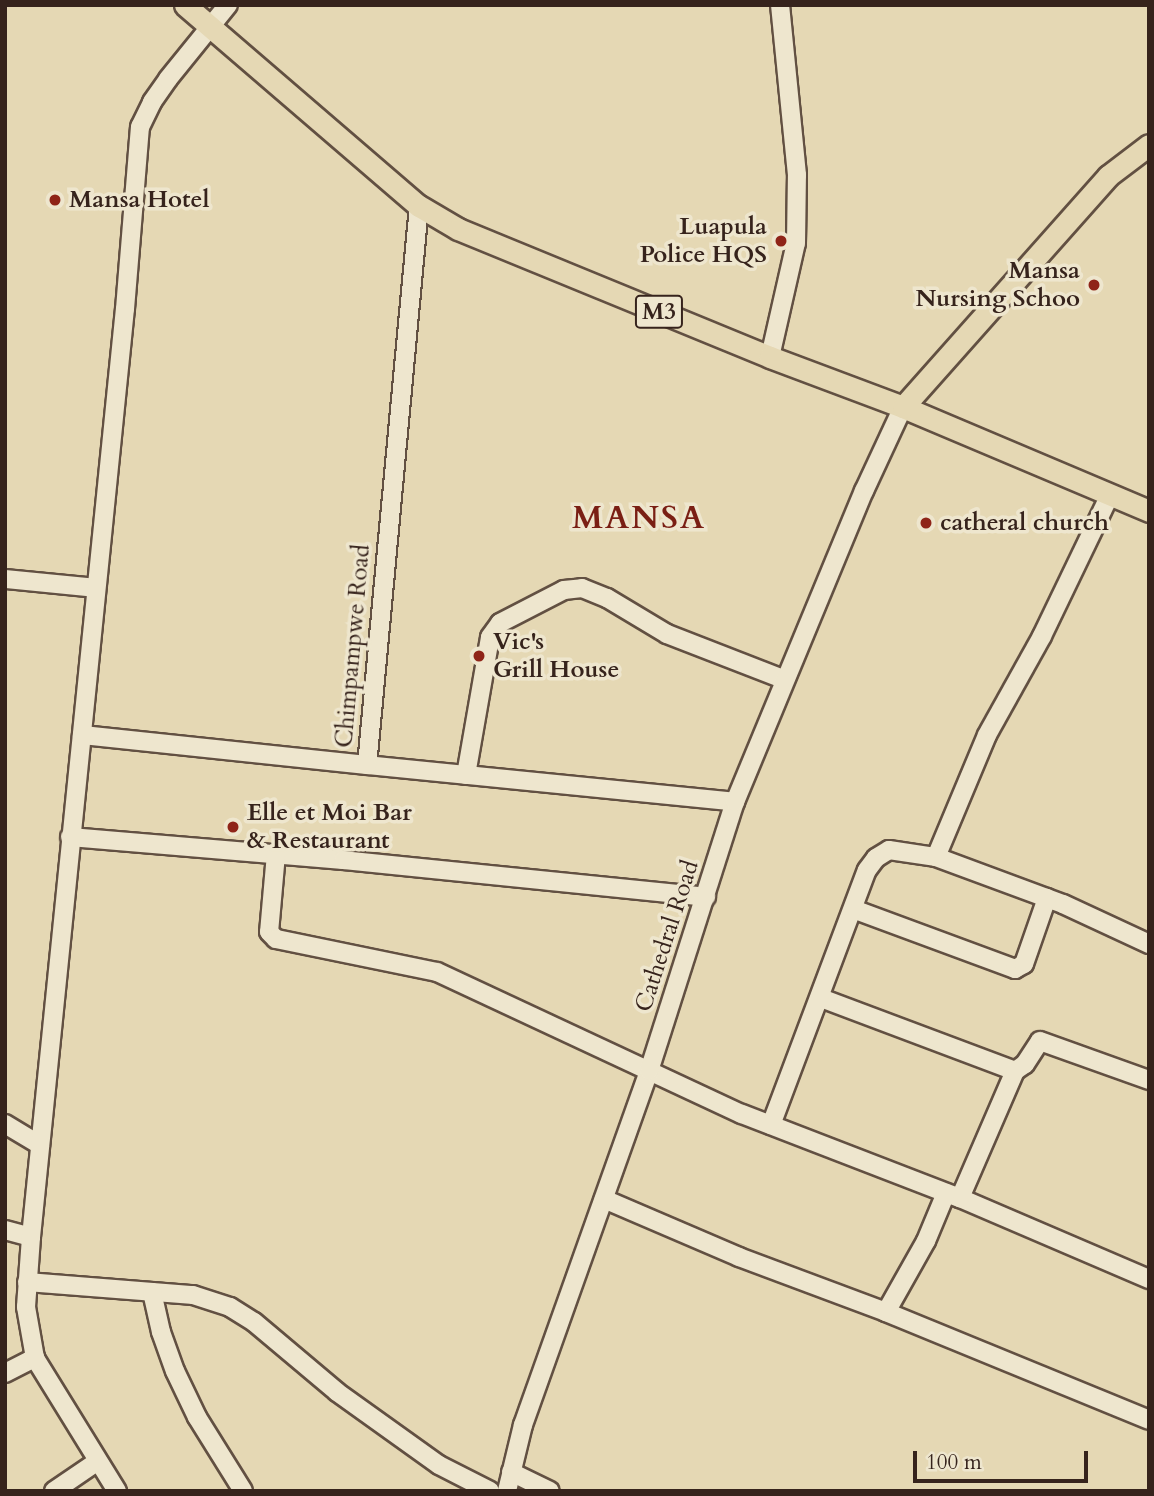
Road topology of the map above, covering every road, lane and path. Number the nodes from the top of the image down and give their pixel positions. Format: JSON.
{"nodes":[{"id":1,"x":185,"y":5,"type":"edge"},
{"id":2,"x":228,"y":5,"type":"edge"},
{"id":3,"x":780,"y":5,"type":"edge"},
{"id":4,"x":209,"y":27,"type":"junction"},
{"id":5,"x":1149,"y":145,"type":"edge"},
{"id":6,"x":419,"y":206,"type":"junction"},
{"id":7,"x":770,"y":357,"type":"junction"},
{"id":8,"x":903,"y":407,"type":"junction"},
{"id":9,"x":1110,"y":495,"type":"junction"},
{"id":10,"x":1149,"y":511,"type":"edge"},
{"id":11,"x":5,"y":579,"type":"edge"},
{"id":12,"x":96,"y":588,"type":"junction"},
{"id":13,"x":783,"y":680,"type":"junction"},
{"id":14,"x":82,"y":735,"type":"junction"},
{"id":15,"x":367,"y":765,"type":"junction"},
{"id":16,"x":466,"y":775,"type":"junction"},
{"id":17,"x":735,"y":802,"type":"junction"},
{"id":18,"x":70,"y":837,"type":"junction"},
{"id":19,"x":276,"y":855,"type":"junction"},
{"id":20,"x":936,"y":857,"type":"junction"},
{"id":21,"x":706,"y":897,"type":"junction"},
{"id":22,"x":1047,"y":898,"type":"junction"},
{"id":23,"x":853,"y":909,"type":"junction"},
{"id":24,"x":1149,"y":944,"type":"edge"},
{"id":25,"x":821,"y":998,"type":"junction"},
{"id":26,"x":1015,"y":1070,"type":"junction"},
{"id":27,"x":649,"y":1071,"type":"junction"},
{"id":28,"x":1149,"y":1080,"type":"edge"},
{"id":29,"x":5,"y":1124,"type":"edge"},
{"id":30,"x":771,"y":1125,"type":"junction"},
{"id":31,"x":40,"y":1145,"type":"junction"},
{"id":32,"x":953,"y":1196,"type":"junction"},
{"id":33,"x":604,"y":1199,"type":"junction"},
{"id":34,"x":5,"y":1230,"type":"edge"},
{"id":35,"x":31,"y":1237,"type":"junction"},
{"id":36,"x":1149,"y":1279,"type":"edge"},
{"id":37,"x":27,"y":1282,"type":"junction"},
{"id":38,"x":152,"y":1292,"type":"junction"},
{"id":39,"x":886,"y":1312,"type":"junction"},
{"id":40,"x":35,"y":1358,"type":"junction"},
{"id":41,"x":5,"y":1373,"type":"edge"},
{"id":42,"x":1149,"y":1420,"type":"edge"},
{"id":43,"x":98,"y":1461,"type":"junction"},
{"id":44,"x":510,"y":1472,"type":"junction"},
{"id":45,"x":54,"y":1491,"type":"edge"},
{"id":46,"x":117,"y":1491,"type":"edge"},
{"id":47,"x":243,"y":1491,"type":"edge"},
{"id":48,"x":489,"y":1491,"type":"edge"},
{"id":49,"x":507,"y":1491,"type":"edge"},
{"id":50,"x":550,"y":1491,"type":"edge"}],
"edges":[{"from":1,"to":4,"type":"main road","number":"M3"},
{"from":2,"to":4,"type":"street"},
{"from":3,"to":7,"type":"street"},
{"from":4,"to":6,"type":"main road","number":"M3"},
{"from":4,"to":12,"type":"street"},
{"from":5,"to":8,"type":"main road"},
{"from":6,"to":7,"type":"main road","number":"M3"},
{"from":6,"to":15,"type":"street","name":"Chimpampwe Road"},
{"from":7,"to":8,"type":"main road","number":"M3"},
{"from":8,"to":9,"type":"main road","number":"M3"},
{"from":8,"to":13,"type":"street","name":"Cathedral Road"},
{"from":9,"to":10,"type":"main road","number":"M3"},
{"from":9,"to":20,"type":"street"},
{"from":11,"to":12,"type":"street"},
{"from":12,"to":14,"type":"street"},
{"from":13,"to":16,"type":"street"},
{"from":13,"to":17,"type":"street","name":"Cathedral Road"},
{"from":14,"to":15,"type":"street"},
{"from":14,"to":18,"type":"street"},
{"from":15,"to":16,"type":"street","name":"Chimpampwe Road"},
{"from":16,"to":17,"type":"street","name":"Chimpampwe Road"},
{"from":17,"to":21,"type":"street","name":"Cathedral Road"},
{"from":18,"to":19,"type":"street"},
{"from":18,"to":31,"type":"street"},
{"from":19,"to":21,"type":"street"},
{"from":19,"to":27,"type":"street"},
{"from":20,"to":22,"type":"street"},
{"from":20,"to":23,"type":"street"},
{"from":21,"to":27,"type":"street","name":"Cathedral Road"},
{"from":22,"to":23,"type":"street"},
{"from":22,"to":24,"type":"street"},
{"from":23,"to":25,"type":"street"},
{"from":25,"to":26,"type":"street"},
{"from":25,"to":30,"type":"street"},
{"from":26,"to":28,"type":"street"},
{"from":26,"to":32,"type":"street"},
{"from":27,"to":30,"type":"street"},
{"from":27,"to":33,"type":"street","name":"Cathedral Road"},
{"from":29,"to":31,"type":"street"},
{"from":30,"to":32,"type":"street"},
{"from":31,"to":35,"type":"street"},
{"from":32,"to":36,"type":"street"},
{"from":32,"to":39,"type":"street"},
{"from":33,"to":39,"type":"street"},
{"from":33,"to":44,"type":"street","name":"Cathedral Road"},
{"from":34,"to":35,"type":"street"},
{"from":35,"to":37,"type":"street"},
{"from":37,"to":38,"type":"street"},
{"from":37,"to":40,"type":"street"},
{"from":38,"to":47,"type":"street"},
{"from":38,"to":48,"type":"street"},
{"from":39,"to":42,"type":"street"},
{"from":40,"to":41,"type":"street"},
{"from":40,"to":43,"type":"street"},
{"from":43,"to":45,"type":"street"},
{"from":43,"to":46,"type":"street"},
{"from":44,"to":49,"type":"street","name":"Cathedral Road"},
{"from":44,"to":50,"type":"street"}]}
